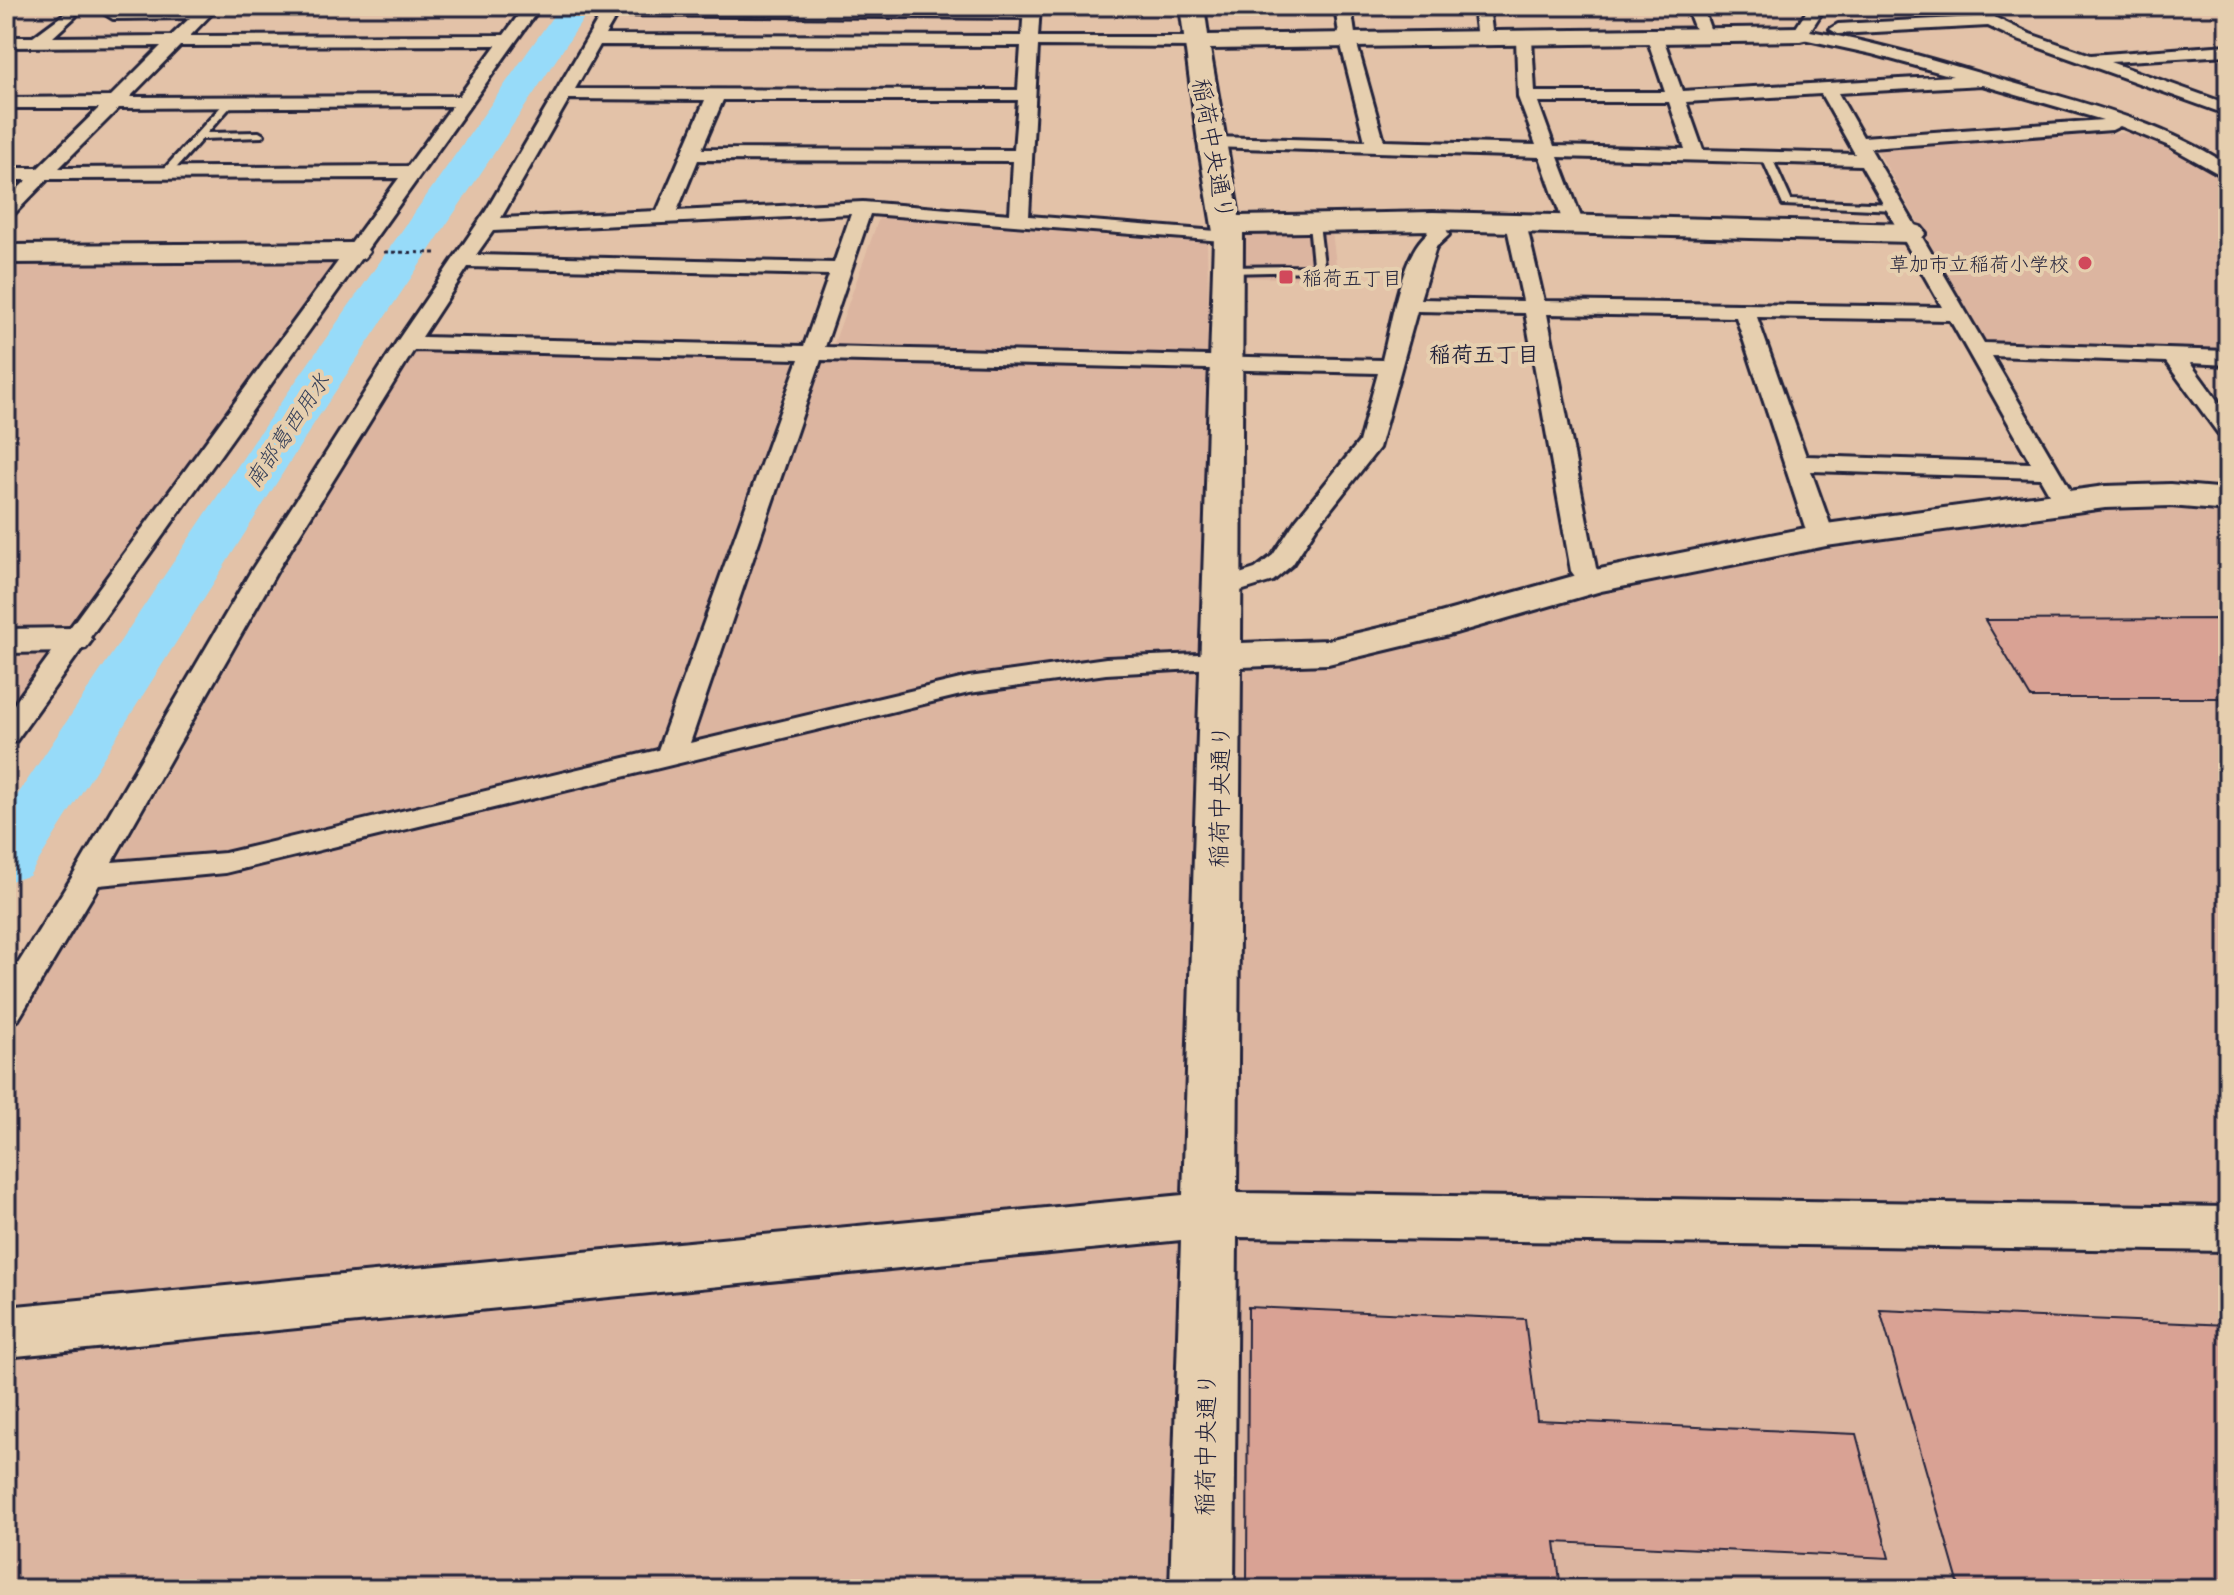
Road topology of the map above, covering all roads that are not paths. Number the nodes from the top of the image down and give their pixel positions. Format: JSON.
{"nodes":[{"id":1,"x":533,"y":6,"type":"edge"},
{"id":2,"x":1192,"y":6,"type":"edge"},
{"id":3,"x":1343,"y":6,"type":"edge"},
{"id":4,"x":1481,"y":6,"type":"edge"},
{"id":5,"x":1694,"y":6,"type":"edge"},
{"id":6,"x":1818,"y":6,"type":"edge"},
{"id":7,"x":1976,"y":6,"type":"edge"},
{"id":8,"x":207,"y":9,"type":"edge"},
{"id":9,"x":612,"y":10,"type":"edge"},
{"id":10,"x":1032,"y":11,"type":"edge"},
{"id":11,"x":113,"y":14,"type":"dead end"},
{"id":12,"x":68,"y":16,"type":"dead end"},
{"id":13,"x":1990,"y":21,"type":"junction"},
{"id":14,"x":1800,"y":34,"type":"junction"},
{"id":15,"x":1705,"y":37,"type":"junction"},
{"id":16,"x":1655,"y":38,"type":"junction"},
{"id":17,"x":1485,"y":39,"type":"junction"},
{"id":18,"x":1524,"y":39,"type":"junction"},
{"id":19,"x":509,"y":40,"type":"junction"},
{"id":20,"x":595,"y":40,"type":"junction"},
{"id":21,"x":176,"y":41,"type":"junction"},
{"id":22,"x":1348,"y":41,"type":"junction"},
{"id":23,"x":6,"y":42,"type":"edge"},
{"id":24,"x":37,"y":42,"type":"junction"},
{"id":25,"x":1030,"y":42,"type":"junction"},
{"id":26,"x":1197,"y":42,"type":"junction"},
{"id":27,"x":2228,"y":50,"type":"edge"},
{"id":28,"x":2084,"y":59,"type":"junction"},
{"id":29,"x":1982,"y":80,"type":"junction"},
{"id":30,"x":1827,"y":90,"type":"junction"},
{"id":31,"x":564,"y":94,"type":"junction"},
{"id":32,"x":716,"y":95,"type":"junction"},
{"id":33,"x":1025,"y":95,"type":"junction"},
{"id":34,"x":1527,"y":97,"type":"junction"},
{"id":35,"x":1675,"y":97,"type":"junction"},
{"id":36,"x":464,"y":101,"type":"junction"},
{"id":37,"x":230,"y":102,"type":"junction"},
{"id":38,"x":6,"y":103,"type":"edge"},
{"id":39,"x":113,"y":103,"type":"junction"},
{"id":40,"x":2228,"y":110,"type":"edge"},
{"id":41,"x":2132,"y":124,"type":"junction"},
{"id":42,"x":259,"y":135,"type":"dead end"},
{"id":43,"x":200,"y":136,"type":"junction"},
{"id":44,"x":1211,"y":142,"type":"junction"},
{"id":45,"x":1376,"y":147,"type":"junction"},
{"id":46,"x":1547,"y":152,"type":"junction"},
{"id":47,"x":1863,"y":152,"type":"junction"},
{"id":48,"x":693,"y":154,"type":"junction"},
{"id":49,"x":1022,"y":156,"type":"junction"},
{"id":50,"x":1696,"y":156,"type":"junction"},
{"id":51,"x":1767,"y":158,"type":"junction"},
{"id":52,"x":2225,"y":168,"type":"edge"},
{"id":53,"x":413,"y":172,"type":"junction"},
{"id":54,"x":43,"y":173,"type":"junction"},
{"id":55,"x":166,"y":173,"type":"junction"},
{"id":56,"x":6,"y":174,"type":"edge"},
{"id":57,"x":1896,"y":207,"type":"junction"},
{"id":58,"x":863,"y":208,"type":"junction"},
{"id":59,"x":6,"y":211,"type":"edge"},
{"id":60,"x":665,"y":215,"type":"junction"},
{"id":61,"x":1019,"y":221,"type":"junction"},
{"id":62,"x":1433,"y":221,"type":"junction"},
{"id":63,"x":1516,"y":223,"type":"junction"},
{"id":64,"x":1314,"y":224,"type":"junction"},
{"id":65,"x":486,"y":225,"type":"junction"},
{"id":66,"x":1574,"y":225,"type":"junction"},
{"id":67,"x":1911,"y":233,"type":"junction"},
{"id":68,"x":1228,"y":245,"type":"junction"},
{"id":69,"x":354,"y":252,"type":"junction"},
{"id":70,"x":6,"y":254,"type":"edge"},
{"id":71,"x":461,"y":261,"type":"junction"},
{"id":72,"x":840,"y":269,"type":"junction"},
{"id":73,"x":1409,"y":305,"type":"junction"},
{"id":74,"x":1535,"y":307,"type":"junction"},
{"id":75,"x":1744,"y":310,"type":"junction"},
{"id":76,"x":1959,"y":314,"type":"junction"},
{"id":77,"x":407,"y":343,"type":"junction"},
{"id":78,"x":1979,"y":349,"type":"junction"},
{"id":79,"x":811,"y":353,"type":"junction"},
{"id":80,"x":2173,"y":356,"type":"junction"},
{"id":81,"x":2228,"y":358,"type":"edge"},
{"id":82,"x":1229,"y":363,"type":"junction"},
{"id":83,"x":1392,"y":367,"type":"junction"},
{"id":84,"x":2228,"y":431,"type":"edge"},
{"id":85,"x":1796,"y":463,"type":"junction"},
{"id":86,"x":2056,"y":486,"type":"junction"},
{"id":87,"x":2228,"y":500,"type":"edge"},
{"id":88,"x":1826,"y":535,"type":"junction"},
{"id":89,"x":1595,"y":581,"type":"junction"},
{"id":90,"x":1224,"y":588,"type":"junction"},
{"id":91,"x":72,"y":640,"type":"junction"},
{"id":92,"x":6,"y":641,"type":"edge"},
{"id":93,"x":1222,"y":659,"type":"junction"},
{"id":94,"x":6,"y":735,"type":"edge"},
{"id":95,"x":670,"y":757,"type":"junction"},
{"id":96,"x":89,"y":875,"type":"junction"},
{"id":97,"x":6,"y":1011,"type":"edge"},
{"id":98,"x":1209,"y":1215,"type":"junction"},
{"id":99,"x":2228,"y":1229,"type":"edge"},
{"id":100,"x":6,"y":1332,"type":"edge"},
{"id":101,"x":1202,"y":1589,"type":"edge"}],
"edges":[{"from":1,"to":19,"type":"street"},
{"from":2,"to":26,"type":"street","name":"稲荷中央通り"},
{"from":3,"to":22,"type":"street"},
{"from":4,"to":17,"type":"street"},
{"from":5,"to":15,"type":"street"},
{"from":6,"to":14,"type":"street"},
{"from":7,"to":13,"type":"street"},
{"from":8,"to":11,"type":"street"},
{"from":8,"to":21,"type":"street"},
{"from":9,"to":10,"type":"lane"},
{"from":9,"to":20,"type":"street"},
{"from":10,"to":25,"type":"street"},
{"from":12,"to":24,"type":"street"},
{"from":13,"to":14,"type":"street"},
{"from":13,"to":28,"type":"street"},
{"from":14,"to":15,"type":"street"},
{"from":14,"to":29,"type":"street"},
{"from":15,"to":16,"type":"street"},
{"from":16,"to":18,"type":"street"},
{"from":16,"to":35,"type":"street"},
{"from":17,"to":18,"type":"street"},
{"from":17,"to":22,"type":"street"},
{"from":18,"to":34,"type":"street"},
{"from":19,"to":21,"type":"street"},
{"from":19,"to":36,"type":"street"},
{"from":20,"to":25,"type":"street"},
{"from":20,"to":31,"type":"street"},
{"from":21,"to":24,"type":"street"},
{"from":21,"to":39,"type":"street"},
{"from":22,"to":26,"type":"street"},
{"from":22,"to":45,"type":"street"},
{"from":23,"to":24,"type":"street"},
{"from":25,"to":26,"type":"street"},
{"from":25,"to":33,"type":"street"},
{"from":26,"to":44,"type":"street","name":"稲荷中央通り"},
{"from":27,"to":28,"type":"street"},
{"from":28,"to":40,"type":"street"},
{"from":29,"to":30,"type":"street"},
{"from":29,"to":41,"type":"street"},
{"from":30,"to":35,"type":"street"},
{"from":30,"to":47,"type":"street"},
{"from":31,"to":32,"type":"street"},
{"from":31,"to":65,"type":"street"},
{"from":32,"to":33,"type":"street"},
{"from":32,"to":48,"type":"street"},
{"from":33,"to":49,"type":"street"},
{"from":34,"to":35,"type":"street"},
{"from":34,"to":46,"type":"street"},
{"from":35,"to":50,"type":"street"},
{"from":36,"to":37,"type":"street"},
{"from":36,"to":53,"type":"street"},
{"from":37,"to":39,"type":"street"},
{"from":37,"to":43,"type":"lane"},
{"from":38,"to":39,"type":"street"},
{"from":39,"to":54,"type":"street"},
{"from":41,"to":47,"type":"street"},
{"from":41,"to":52,"type":"street"},
{"from":42,"to":43,"type":"lane"},
{"from":43,"to":55,"type":"lane"},
{"from":44,"to":45,"type":"street"},
{"from":44,"to":68,"type":"street","name":"稲荷中央通り"},
{"from":45,"to":46,"type":"street"},
{"from":46,"to":50,"type":"street"},
{"from":46,"to":66,"type":"street"},
{"from":47,"to":51,"type":"street"},
{"from":47,"to":57,"type":"street"},
{"from":48,"to":49,"type":"street"},
{"from":48,"to":60,"type":"street"},
{"from":49,"to":61,"type":"street"},
{"from":50,"to":51,"type":"street"},
{"from":51,"to":57,"type":"lane"},
{"from":53,"to":55,"type":"street"},
{"from":53,"to":69,"type":"street"},
{"from":54,"to":55,"type":"street"},
{"from":54,"to":56,"type":"street"},
{"from":54,"to":59,"type":"street"},
{"from":57,"to":67,"type":"street"},
{"from":58,"to":60,"type":"street"},
{"from":58,"to":61,"type":"street"},
{"from":58,"to":72,"type":"street"},
{"from":60,"to":65,"type":"street"},
{"from":61,"to":68,"type":"street"},
{"from":62,"to":63,"type":"street"},
{"from":62,"to":64,"type":"street"},
{"from":62,"to":73,"type":"street"},
{"from":63,"to":66,"type":"street"},
{"from":63,"to":74,"type":"street"},
{"from":64,"to":68,"type":"street"},
{"from":64,"to":68,"type":"lane"},
{"from":65,"to":71,"type":"street"},
{"from":66,"to":67,"type":"street"},
{"from":67,"to":76,"type":"street"},
{"from":68,"to":82,"type":"street","name":"稲荷中央通り"},
{"from":69,"to":70,"type":"street"},
{"from":69,"to":91,"type":"street"},
{"from":71,"to":72,"type":"street"},
{"from":71,"to":77,"type":"street"},
{"from":72,"to":79,"type":"street"},
{"from":73,"to":74,"type":"street"},
{"from":73,"to":83,"type":"street"},
{"from":74,"to":75,"type":"street"},
{"from":74,"to":89,"type":"street"},
{"from":75,"to":76,"type":"street"},
{"from":75,"to":85,"type":"street"},
{"from":76,"to":78,"type":"street"},
{"from":77,"to":79,"type":"street"},
{"from":77,"to":96,"type":"street"},
{"from":78,"to":80,"type":"street"},
{"from":78,"to":86,"type":"street"},
{"from":79,"to":82,"type":"street"},
{"from":79,"to":95,"type":"street"},
{"from":80,"to":81,"type":"street"},
{"from":80,"to":84,"type":"street"},
{"from":82,"to":83,"type":"street"},
{"from":82,"to":90,"type":"street","name":"稲荷中央通り"},
{"from":83,"to":90,"type":"street"},
{"from":85,"to":86,"type":"street"},
{"from":85,"to":88,"type":"street"},
{"from":86,"to":87,"type":"street"},
{"from":86,"to":88,"type":"street"},
{"from":88,"to":89,"type":"street"},
{"from":89,"to":93,"type":"street"},
{"from":90,"to":93,"type":"street","name":"稲荷中央通り"},
{"from":91,"to":92,"type":"street"},
{"from":91,"to":94,"type":"street"},
{"from":93,"to":95,"type":"street"},
{"from":93,"to":98,"type":"street","name":"稲荷中央通り"},
{"from":95,"to":96,"type":"street"},
{"from":96,"to":97,"type":"street"},
{"from":98,"to":99,"type":"street"},
{"from":98,"to":100,"type":"street"},
{"from":98,"to":101,"type":"street","name":"稲荷中央通り"}]}
